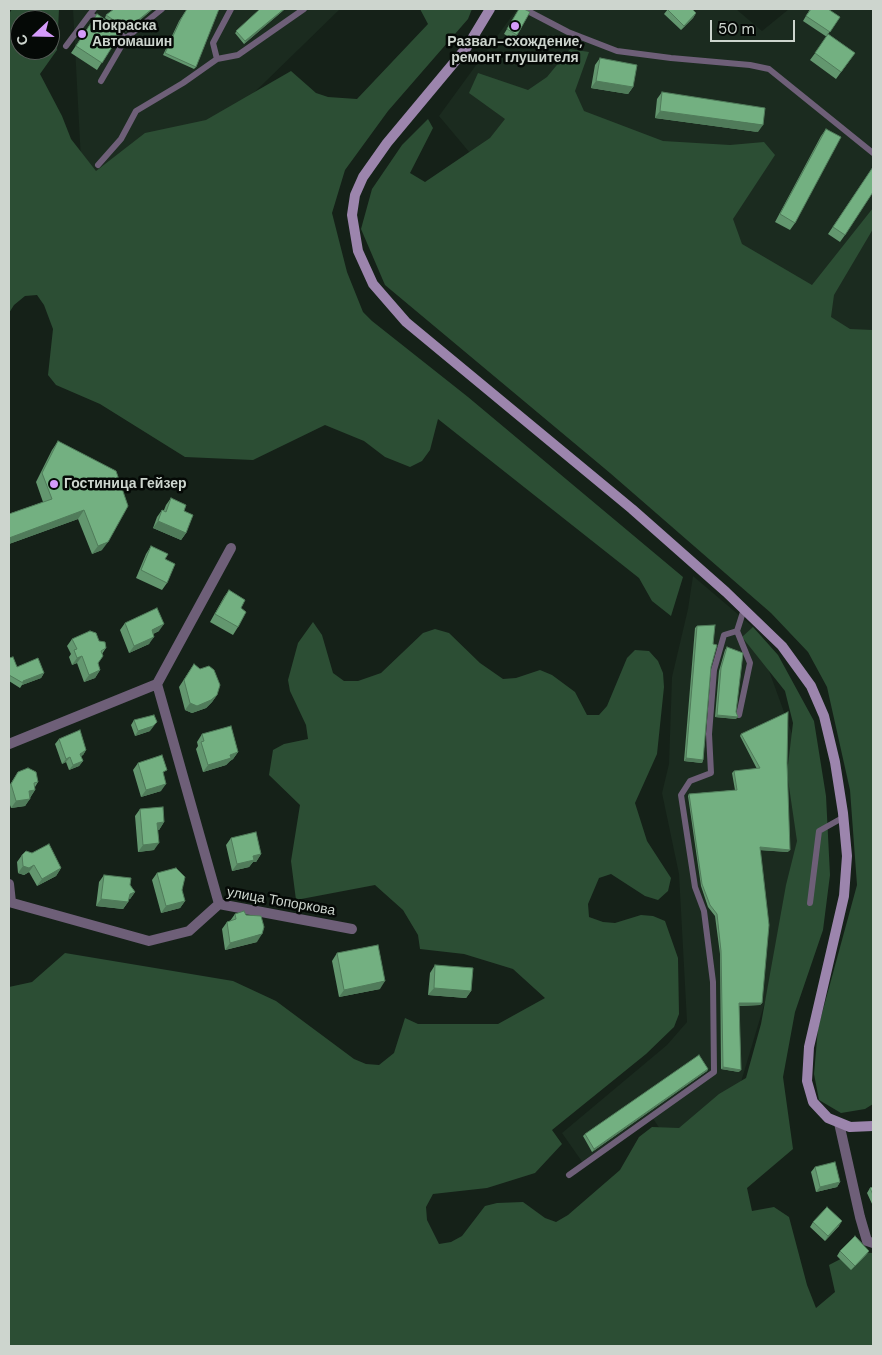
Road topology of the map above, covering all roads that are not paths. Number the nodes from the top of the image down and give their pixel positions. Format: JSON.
{"nodes":[{"id":1,"x":162,"y":9,"type":"edge"},
{"id":2,"x":231,"y":9,"type":"edge"},
{"id":3,"x":304,"y":9,"type":"edge"},
{"id":4,"x":490,"y":9,"type":"edge"},
{"id":5,"x":524,"y":9,"type":"edge"},
{"id":6,"x":92,"y":11,"type":"edge"},
{"id":7,"x":104,"y":23,"type":"edge"},
{"id":8,"x":111,"y":28,"type":"edge"},
{"id":9,"x":126,"y":38,"type":"junction"},
{"id":10,"x":66,"y":46,"type":"dead end"},
{"id":11,"x":217,"y":59,"type":"junction"},
{"id":12,"x":101,"y":81,"type":"dead end"},
{"id":13,"x":873,"y":152,"type":"edge"},
{"id":14,"x":98,"y":165,"type":"dead end"},
{"id":15,"x":231,"y":548,"type":"dead end"},
{"id":16,"x":744,"y":609,"type":"junction"},
{"id":17,"x":737,"y":631,"type":"junction"},
{"id":18,"x":157,"y":684,"type":"junction"},
{"id":19,"x":739,"y":715,"type":"edge"},
{"id":20,"x":9,"y":744,"type":"edge"},
{"id":21,"x":844,"y":817,"type":"junction"},
{"id":22,"x":9,"y":884,"type":"edge"},
{"id":23,"x":10,"y":902,"type":"edge"},
{"id":24,"x":810,"y":903,"type":"dead end"},
{"id":25,"x":218,"y":904,"type":"junction"},
{"id":26,"x":352,"y":929,"type":"dead end"},
{"id":27,"x":837,"y":1123,"type":"junction"},
{"id":28,"x":873,"y":1126,"type":"edge"},
{"id":29,"x":569,"y":1175,"type":"dead end"},
{"id":30,"x":873,"y":1243,"type":"edge"}],
"edges":[{"from":1,"to":9,"type":"lane"},
{"from":2,"to":11,"type":"lane"},
{"from":3,"to":11,"type":"lane"},
{"from":4,"to":16,"type":"main road"},
{"from":5,"to":13,"type":"lane"},
{"from":6,"to":7,"type":"lane"},
{"from":6,"to":10,"type":"lane"},
{"from":8,"to":9,"type":"lane"},
{"from":9,"to":12,"type":"lane"},
{"from":11,"to":14,"type":"lane"},
{"from":15,"to":18,"type":"street"},
{"from":16,"to":17,"type":"lane"},
{"from":16,"to":21,"type":"main road"},
{"from":17,"to":19,"type":"lane"},
{"from":17,"to":29,"type":"lane"},
{"from":18,"to":20,"type":"street"},
{"from":18,"to":25,"type":"street"},
{"from":21,"to":24,"type":"lane"},
{"from":21,"to":27,"type":"main road"},
{"from":22,"to":23,"type":"street","name":"улица Топоркова"},
{"from":23,"to":25,"type":"street","name":"улица Топоркова"},
{"from":25,"to":26,"type":"street","name":"улица Топоркова"},
{"from":27,"to":28,"type":"main road"},
{"from":27,"to":30,"type":"street"}]}
